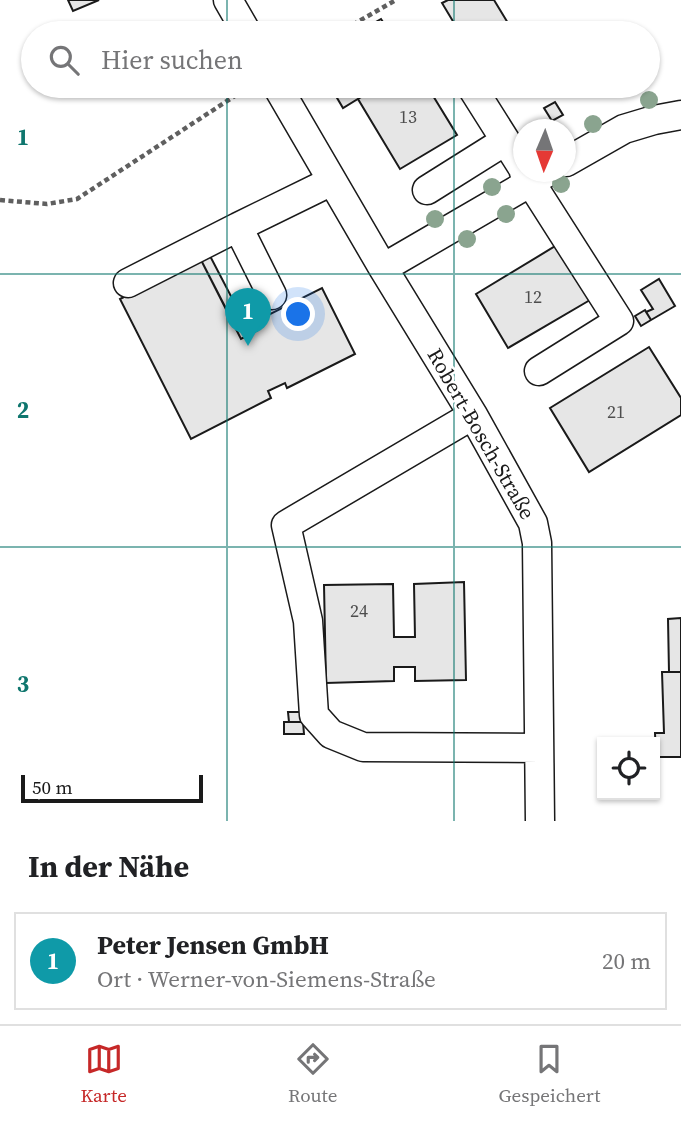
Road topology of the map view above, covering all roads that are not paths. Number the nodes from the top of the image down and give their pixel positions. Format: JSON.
{"nodes":[{"id":1,"x":228,"y":0,"type":"edge"},
{"id":2,"x":240,"y":21,"type":"edge"},
{"id":3,"x":284,"y":98,"type":"edge"},
{"id":4,"x":478,"y":98,"type":"edge"},
{"id":5,"x":681,"y":115,"type":"edge"},
{"id":6,"x":505,"y":141,"type":"junction"},
{"id":7,"x":513,"y":151,"type":"edge"},
{"id":8,"x":576,"y":156,"type":"edge"},
{"id":9,"x":332,"y":181,"type":"junction"},
{"id":10,"x":518,"y":182,"type":"edge"},
{"id":11,"x":536,"y":182,"type":"edge"},
{"id":12,"x":427,"y":190,"type":"dead end"},
{"id":13,"x":238,"y":228,"type":"junction"},
{"id":14,"x":383,"y":268,"type":"junction"},
{"id":15,"x":128,"y":283,"type":"dead end"},
{"id":16,"x":272,"y":295,"type":"dead end"},
{"id":17,"x":539,"y":371,"type":"dead end"},
{"id":18,"x":473,"y":415,"type":"junction"},
{"id":19,"x":539,"y":748,"type":"junction"},
{"id":20,"x":540,"y":821,"type":"edge"}],
"edges":[{"from":1,"to":2,"type":"street"},
{"from":3,"to":9,"type":"street","name":"Robert-Bosch-Straße"},
{"from":4,"to":6,"type":"street"},
{"from":5,"to":8,"type":"street"},
{"from":6,"to":7,"type":"street"},
{"from":6,"to":12,"type":"street"},
{"from":9,"to":13,"type":"street"},
{"from":9,"to":14,"type":"street","name":"Robert-Bosch-Straße"},
{"from":10,"to":14,"type":"street"},
{"from":11,"to":17,"type":"street"},
{"from":13,"to":15,"type":"street"},
{"from":13,"to":16,"type":"street"},
{"from":14,"to":18,"type":"street","name":"Robert-Bosch-Straße"},
{"from":18,"to":19,"type":"street","name":"Robert-Bosch-Straße"},
{"from":18,"to":19,"type":"street"},
{"from":19,"to":20,"type":"street","name":"Robert-Bosch-Straße"}]}
